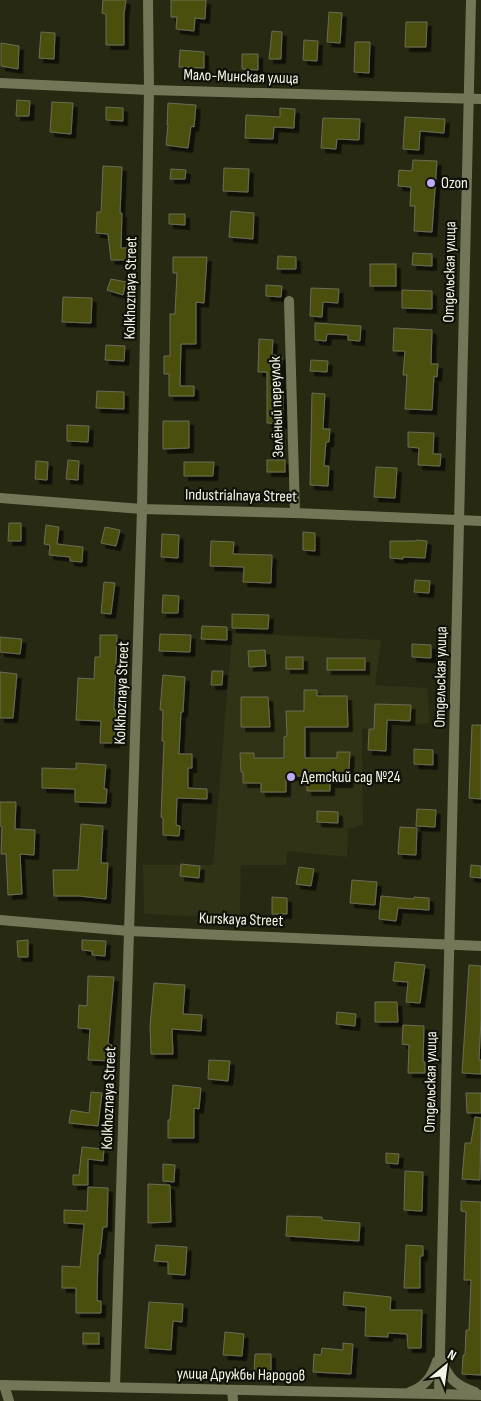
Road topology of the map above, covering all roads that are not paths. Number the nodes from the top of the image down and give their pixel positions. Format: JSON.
{"nodes":[{"id":1,"x":148,"y":0,"type":"edge"},
{"id":2,"x":470,"y":0,"type":"edge"},
{"id":3,"x":0,"y":83,"type":"edge"},
{"id":4,"x":149,"y":90,"type":"junction"},
{"id":5,"x":469,"y":99,"type":"junction"},
{"id":6,"x":481,"y":99,"type":"edge"},
{"id":7,"x":289,"y":301,"type":"dead end"},
{"id":8,"x":0,"y":498,"type":"edge"},
{"id":9,"x":142,"y":509,"type":"junction"},
{"id":10,"x":295,"y":512,"type":"junction"},
{"id":11,"x":460,"y":520,"type":"junction"},
{"id":12,"x":481,"y":521,"type":"edge"},
{"id":13,"x":0,"y":920,"type":"edge"},
{"id":14,"x":129,"y":931,"type":"junction"},
{"id":15,"x":449,"y":944,"type":"junction"},
{"id":16,"x":481,"y":946,"type":"edge"},
{"id":17,"x":439,"y":1355,"type":"junction"},
{"id":18,"x":2,"y":1385,"type":"edge"},
{"id":19,"x":115,"y":1387,"type":"junction"},
{"id":20,"x":232,"y":1390,"type":"junction"},
{"id":21,"x":407,"y":1393,"type":"junction"},
{"id":22,"x":439,"y":1394,"type":"junction"},
{"id":23,"x":481,"y":1394,"type":"edge"},
{"id":24,"x":9,"y":1401,"type":"edge"},
{"id":25,"x":233,"y":1401,"type":"edge"}],
"edges":[{"from":1,"to":4,"type":"street","name":"Kolkhoznaya Street"},
{"from":2,"to":5,"type":"street","name":"Отдельская улица"},
{"from":3,"to":4,"type":"street","name":"Мало-Минская улица"},
{"from":4,"to":5,"type":"street","name":"Мало-Минская улица"},
{"from":4,"to":9,"type":"street","name":"Kolkhoznaya Street"},
{"from":5,"to":6,"type":"street","name":"Мало-Минская улица"},
{"from":5,"to":11,"type":"street","name":"Отдельская улица"},
{"from":7,"to":10,"type":"street","name":"Зелёный переулок"},
{"from":8,"to":9,"type":"street","name":"Industrialnaya Street"},
{"from":9,"to":10,"type":"street","name":"Industrialnaya Street"},
{"from":9,"to":14,"type":"street","name":"Kolkhoznaya Street"},
{"from":10,"to":11,"type":"street","name":"Industrialnaya Street"},
{"from":11,"to":12,"type":"street","name":"Industrialnaya Street"},
{"from":11,"to":15,"type":"street","name":"Отдельская улица"},
{"from":13,"to":14,"type":"street","name":"Kurskaya Street"},
{"from":14,"to":15,"type":"street","name":"Kurskaya Street"},
{"from":14,"to":19,"type":"street","name":"Kolkhoznaya Street"},
{"from":15,"to":16,"type":"street","name":"Kurskaya Street"},
{"from":15,"to":17,"type":"street","name":"Отдельская улица"},
{"from":17,"to":21,"type":"street","name":"Отдельская улица"},
{"from":17,"to":22,"type":"street","name":"Отдельская улица"},
{"from":17,"to":23,"type":"street","name":"Отдельская улица"},
{"from":18,"to":19,"type":"street","name":"улица Дружбы Народов"},
{"from":18,"to":24,"type":"street"},
{"from":19,"to":20,"type":"street","name":"улица Дружбы Народов"},
{"from":20,"to":21,"type":"street","name":"улица Дружбы Народов"},
{"from":20,"to":25,"type":"street"},
{"from":21,"to":22,"type":"street","name":"улица Дружбы Народов"},
{"from":22,"to":23,"type":"street","name":"улица Дружбы Народов"}]}
